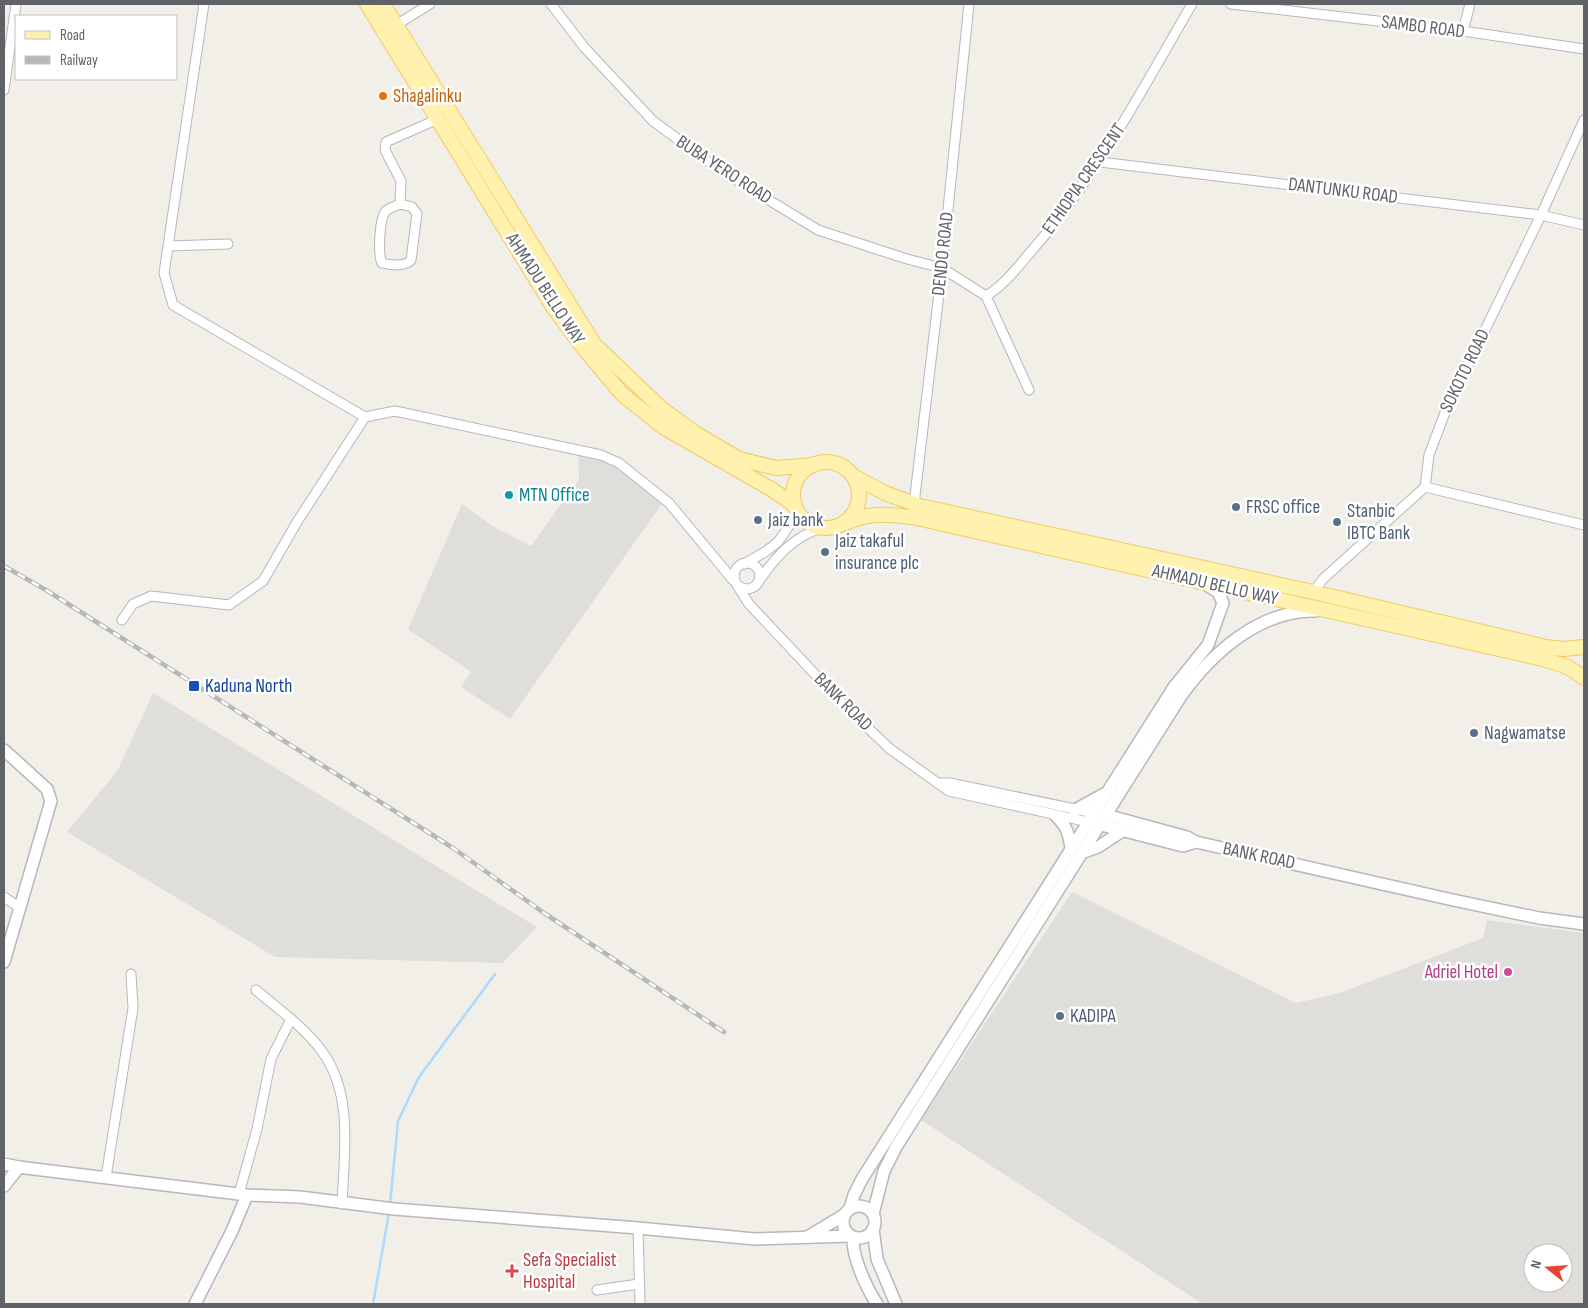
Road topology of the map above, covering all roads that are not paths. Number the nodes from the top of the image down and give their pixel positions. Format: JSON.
{"nodes":[{"id":1,"x":16,"y":4,"type":"edge"},
{"id":2,"x":204,"y":4,"type":"edge"},
{"id":3,"x":367,"y":4,"type":"edge"},
{"id":4,"x":383,"y":4,"type":"edge"},
{"id":5,"x":430,"y":4,"type":"edge"},
{"id":6,"x":552,"y":4,"type":"edge"},
{"id":7,"x":969,"y":4,"type":"edge"},
{"id":8,"x":1192,"y":4,"type":"edge"},
{"id":9,"x":1230,"y":4,"type":"edge"},
{"id":10,"x":1470,"y":4,"type":"edge"},
{"id":11,"x":396,"y":24,"type":"junction"},
{"id":12,"x":1463,"y":31,"type":"junction"},
{"id":13,"x":1584,"y":49,"type":"edge"},
{"id":14,"x":4,"y":90,"type":"edge"},
{"id":15,"x":438,"y":119,"type":"junction"},
{"id":16,"x":1584,"y":120,"type":"edge"},
{"id":17,"x":1100,"y":162,"type":"junction"},
{"id":18,"x":400,"y":204,"type":"junction"},
{"id":19,"x":1541,"y":215,"type":"junction"},
{"id":20,"x":1584,"y":225,"type":"edge"},
{"id":21,"x":228,"y":244,"type":"dead end"},
{"id":22,"x":169,"y":246,"type":"junction"},
{"id":23,"x":942,"y":268,"type":"junction"},
{"id":24,"x":986,"y":296,"type":"junction"},
{"id":25,"x":1029,"y":390,"type":"dead end"},
{"id":26,"x":365,"y":417,"type":"junction"},
{"id":27,"x":814,"y":465,"type":"junction"},
{"id":28,"x":853,"y":476,"type":"junction"},
{"id":29,"x":1425,"y":487,"type":"junction"},
{"id":30,"x":914,"y":504,"type":"junction"},
{"id":31,"x":796,"y":509,"type":"junction"},
{"id":32,"x":843,"y":524,"type":"junction"},
{"id":33,"x":1584,"y":525,"type":"edge"},
{"id":34,"x":822,"y":528,"type":"junction"},
{"id":35,"x":716,"y":558,"type":"junction"},
{"id":36,"x":742,"y":565,"type":"junction"},
{"id":37,"x":1201,"y":582,"type":"junction"},
{"id":38,"x":735,"y":583,"type":"junction"},
{"id":39,"x":757,"y":584,"type":"junction"},
{"id":40,"x":1313,"y":592,"type":"junction"},
{"id":41,"x":1329,"y":611,"type":"junction"},
{"id":42,"x":757,"y":613,"type":"junction"},
{"id":43,"x":122,"y":620,"type":"dead end"},
{"id":44,"x":1584,"y":647,"type":"edge"},
{"id":45,"x":1584,"y":678,"type":"edge"},
{"id":46,"x":4,"y":750,"type":"edge"},
{"id":47,"x":937,"y":783,"type":"junction"},
{"id":48,"x":1106,"y":793,"type":"junction"},
{"id":49,"x":1118,"y":796,"type":"junction"},
{"id":50,"x":1074,"y":810,"type":"junction"},
{"id":51,"x":1056,"y":816,"type":"junction"},
{"id":52,"x":1090,"y":818,"type":"junction"},
{"id":53,"x":1103,"y":820,"type":"junction"},
{"id":54,"x":1127,"y":826,"type":"junction"},
{"id":55,"x":1071,"y":848,"type":"junction"},
{"id":56,"x":1084,"y":852,"type":"junction"},
{"id":57,"x":4,"y":897,"type":"edge"},
{"id":58,"x":20,"y":908,"type":"junction"},
{"id":59,"x":1584,"y":924,"type":"edge"},
{"id":60,"x":4,"y":962,"type":"edge"},
{"id":61,"x":131,"y":974,"type":"dead end"},
{"id":62,"x":256,"y":990,"type":"dead end"},
{"id":63,"x":291,"y":1019,"type":"junction"},
{"id":64,"x":4,"y":1164,"type":"edge"},
{"id":65,"x":19,"y":1167,"type":"junction"},
{"id":66,"x":106,"y":1177,"type":"junction"},
{"id":67,"x":4,"y":1186,"type":"edge"},
{"id":68,"x":243,"y":1194,"type":"junction"},
{"id":69,"x":342,"y":1204,"type":"junction"},
{"id":70,"x":847,"y":1211,"type":"junction"},
{"id":71,"x":873,"y":1214,"type":"junction"},
{"id":72,"x":638,"y":1228,"type":"junction"},
{"id":73,"x":874,"y":1229,"type":"junction"},
{"id":74,"x":809,"y":1236,"type":"junction"},
{"id":75,"x":852,"y":1237,"type":"junction"},
{"id":76,"x":639,"y":1284,"type":"junction"},
{"id":77,"x":597,"y":1290,"type":"dead end"},
{"id":78,"x":194,"y":1304,"type":"edge"},
{"id":79,"x":640,"y":1304,"type":"edge"},
{"id":80,"x":877,"y":1304,"type":"edge"},
{"id":81,"x":896,"y":1304,"type":"edge"}],
"edges":[{"from":1,"to":14,"type":"street"},
{"from":2,"to":22,"type":"street"},
{"from":3,"to":15,"type":"main road","name":"AHMADU BELLO WAY"},
{"from":4,"to":11,"type":"main road","name":"AHMADU BELLO WAY"},
{"from":5,"to":11,"type":"street"},
{"from":6,"to":23,"type":"street","name":"BUBA YERO ROAD"},
{"from":7,"to":23,"type":"street","name":"DENDO ROAD"},
{"from":8,"to":17,"type":"street","name":"ETHIOPIA CRESCENT"},
{"from":9,"to":12,"type":"street","name":"SAMBO ROAD"},
{"from":10,"to":12,"type":"street"},
{"from":11,"to":27,"type":"main road","name":"AHMADU BELLO WAY"},
{"from":12,"to":13,"type":"street","name":"SAMBO ROAD"},
{"from":15,"to":18,"type":"street"},
{"from":15,"to":31,"type":"main road","name":"AHMADU BELLO WAY"},
{"from":16,"to":19,"type":"street","name":"SOKOTO ROAD"},
{"from":17,"to":19,"type":"street","name":"DANTUNKU ROAD"},
{"from":17,"to":24,"type":"street","name":"ETHIOPIA CRESCENT"},
{"from":18,"to":18,"type":"street"},
{"from":19,"to":20,"type":"street","name":"DANTUNKU ROAD"},
{"from":19,"to":29,"type":"street","name":"SOKOTO ROAD"},
{"from":21,"to":22,"type":"street"},
{"from":22,"to":26,"type":"street"},
{"from":23,"to":24,"type":"street"},
{"from":23,"to":30,"type":"street","name":"DENDO ROAD"},
{"from":24,"to":25,"type":"street"},
{"from":26,"to":35,"type":"street","name":"BANK ROAD"},
{"from":26,"to":43,"type":"street"},
{"from":27,"to":28,"type":"main road"},
{"from":27,"to":31,"type":"main road"},
{"from":28,"to":30,"type":"main road","name":"AHMADU BELLO WAY"},
{"from":28,"to":32,"type":"main road"},
{"from":29,"to":33,"type":"street"},
{"from":29,"to":40,"type":"street"},
{"from":30,"to":40,"type":"main road","name":"AHMADU BELLO WAY"},
{"from":31,"to":34,"type":"main road"},
{"from":31,"to":36,"type":"street"},
{"from":32,"to":34,"type":"main road"},
{"from":32,"to":37,"type":"main road","name":"AHMADU BELLO WAY"},
{"from":34,"to":39,"type":"street"},
{"from":35,"to":36,"type":"street"},
{"from":35,"to":38,"type":"street","name":"BANK ROAD"},
{"from":36,"to":38,"type":"street"},
{"from":36,"to":39,"type":"street"},
{"from":37,"to":41,"type":"main road","name":"AHMADU BELLO WAY"},
{"from":37,"to":48,"type":"street"},
{"from":38,"to":39,"type":"street"},
{"from":38,"to":42,"type":"street","name":"BANK ROAD"},
{"from":39,"to":42,"type":"street"},
{"from":40,"to":44,"type":"main road","name":"AHMADU BELLO WAY"},
{"from":41,"to":45,"type":"main road","name":"AHMADU BELLO WAY"},
{"from":41,"to":49,"type":"street"},
{"from":42,"to":47,"type":"street","name":"BANK ROAD"},
{"from":46,"to":58,"type":"street"},
{"from":47,"to":50,"type":"street","name":"BANK ROAD"},
{"from":47,"to":51,"type":"street","name":"BANK ROAD"},
{"from":48,"to":50,"type":"street"},
{"from":48,"to":52,"type":"street"},
{"from":49,"to":53,"type":"street"},
{"from":49,"to":54,"type":"street"},
{"from":50,"to":52,"type":"street","name":"BANK ROAD"},
{"from":51,"to":52,"type":"street","name":"BANK ROAD"},
{"from":51,"to":55,"type":"street"},
{"from":52,"to":53,"type":"street","name":"BANK ROAD"},
{"from":52,"to":55,"type":"street"},
{"from":53,"to":54,"type":"street","name":"BANK ROAD"},
{"from":53,"to":56,"type":"street"},
{"from":54,"to":56,"type":"street"},
{"from":54,"to":59,"type":"street","name":"BANK ROAD"},
{"from":55,"to":70,"type":"street"},
{"from":56,"to":71,"type":"street"},
{"from":57,"to":58,"type":"street"},
{"from":58,"to":60,"type":"street"},
{"from":61,"to":66,"type":"street"},
{"from":62,"to":63,"type":"street"},
{"from":63,"to":68,"type":"street"},
{"from":63,"to":69,"type":"street"},
{"from":64,"to":65,"type":"street"},
{"from":65,"to":66,"type":"street"},
{"from":65,"to":67,"type":"street"},
{"from":66,"to":68,"type":"street"},
{"from":68,"to":69,"type":"street"},
{"from":68,"to":78,"type":"street"},
{"from":69,"to":72,"type":"street"},
{"from":70,"to":71,"type":"street"},
{"from":70,"to":74,"type":"street"},
{"from":70,"to":75,"type":"street"},
{"from":71,"to":73,"type":"street"},
{"from":72,"to":74,"type":"street"},
{"from":72,"to":76,"type":"street"},
{"from":73,"to":75,"type":"street"},
{"from":73,"to":81,"type":"street"},
{"from":74,"to":75,"type":"street"},
{"from":75,"to":80,"type":"street"},
{"from":76,"to":77,"type":"street"},
{"from":76,"to":79,"type":"street"}]}
